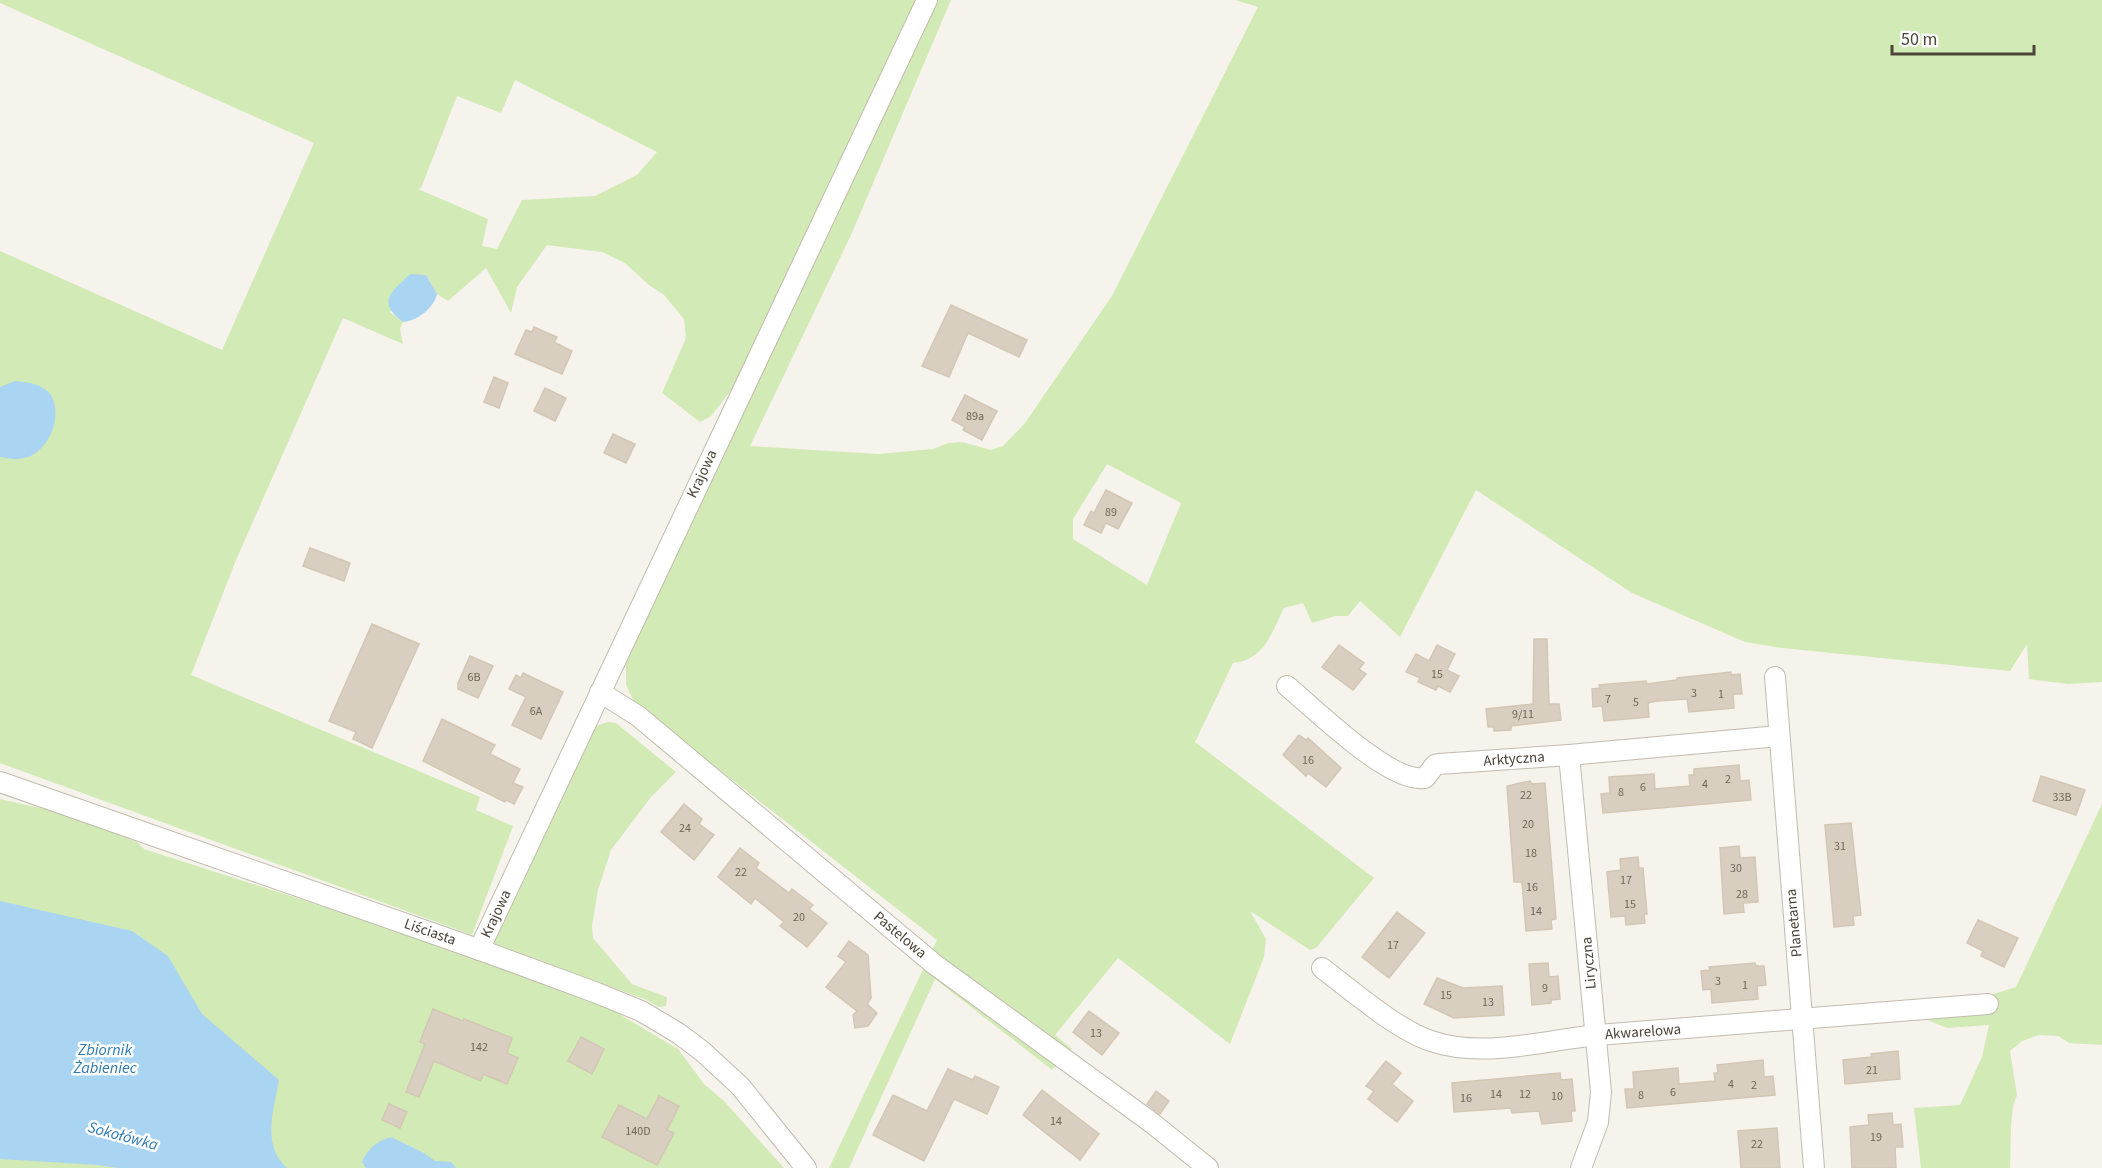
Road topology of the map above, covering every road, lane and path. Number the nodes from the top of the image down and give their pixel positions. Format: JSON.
{"nodes":[{"id":1,"x":927,"y":0,"type":"edge"},
{"id":2,"x":1775,"y":677,"type":"dead end"},
{"id":3,"x":1287,"y":686,"type":"dead end"},
{"id":4,"x":600,"y":692,"type":"junction"},
{"id":5,"x":1779,"y":736,"type":"junction"},
{"id":6,"x":1569,"y":755,"type":"junction"},
{"id":7,"x":0,"y":782,"type":"edge"},
{"id":8,"x":479,"y":950,"type":"junction"},
{"id":9,"x":1322,"y":968,"type":"dead end"},
{"id":10,"x":1988,"y":1004,"type":"dead end"},
{"id":11,"x":1802,"y":1020,"type":"junction"},
{"id":12,"x":1596,"y":1035,"type":"junction"},
{"id":13,"x":806,"y":1168,"type":"edge"},
{"id":14,"x":1208,"y":1168,"type":"edge"},
{"id":15,"x":1581,"y":1168,"type":"edge"},
{"id":16,"x":1814,"y":1168,"type":"edge"}],
"edges":[{"from":1,"to":4,"type":"street","name":"Krajowa"},
{"from":2,"to":5,"type":"street","name":"Planetarna"},
{"from":3,"to":6,"type":"street","name":"Arktyczna"},
{"from":4,"to":8,"type":"street","name":"Krajowa"},
{"from":4,"to":14,"type":"street","name":"Pastelowa"},
{"from":5,"to":6,"type":"street","name":"Arktyczna"},
{"from":5,"to":11,"type":"street","name":"Planetarna"},
{"from":6,"to":12,"type":"street","name":"Liryczna"},
{"from":7,"to":8,"type":"street","name":"Liściasta"},
{"from":8,"to":13,"type":"street","name":"Liściasta"},
{"from":9,"to":12,"type":"street","name":"Akwarelowa"},
{"from":10,"to":11,"type":"street","name":"Akwarelowa"},
{"from":11,"to":12,"type":"street","name":"Akwarelowa"},
{"from":11,"to":16,"type":"street","name":"Planetarna"},
{"from":12,"to":15,"type":"street","name":"Liryczna"}]}
